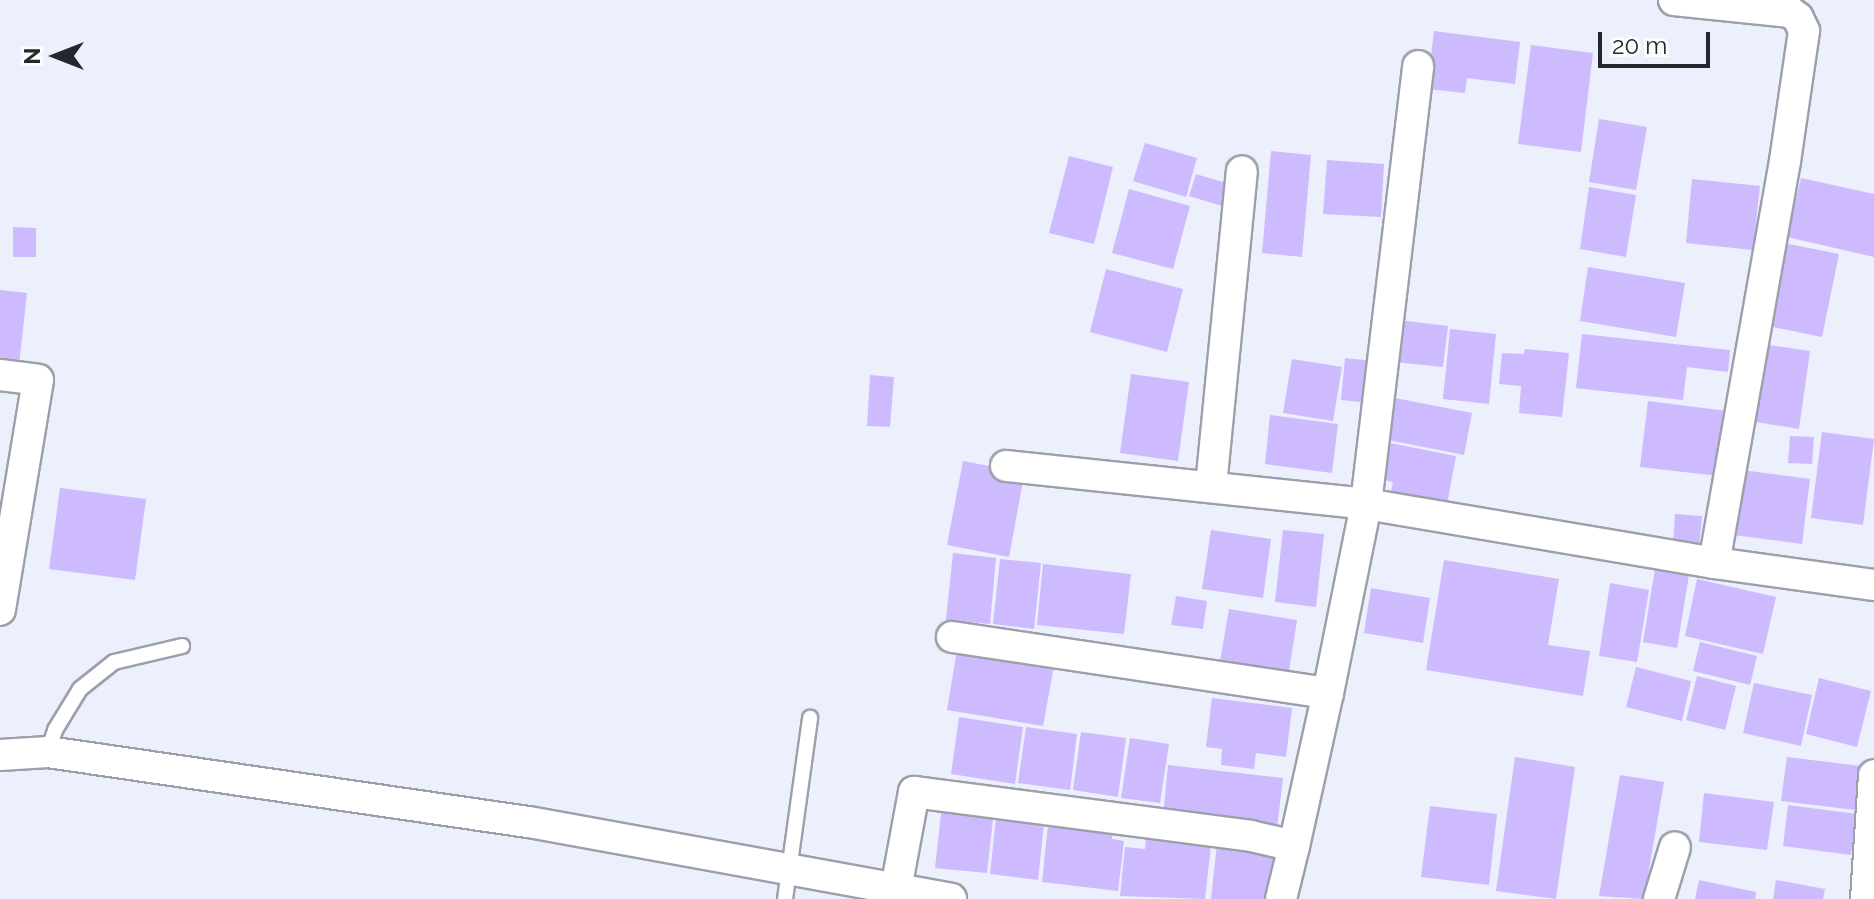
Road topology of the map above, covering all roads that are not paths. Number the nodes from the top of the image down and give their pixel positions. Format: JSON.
{"nodes":[{"id":1,"x":1674,"y":0,"type":"edge"},
{"id":2,"x":1418,"y":66,"type":"dead end"},
{"id":3,"x":1242,"y":172,"type":"dead end"},
{"id":4,"x":0,"y":375,"type":"edge"},
{"id":5,"x":1006,"y":466,"type":"dead end"},
{"id":6,"x":1211,"y":486,"type":"junction"},
{"id":7,"x":1366,"y":504,"type":"junction"},
{"id":8,"x":1714,"y":563,"type":"junction"},
{"id":9,"x":1874,"y":585,"type":"edge"},
{"id":10,"x":0,"y":610,"type":"edge"},
{"id":11,"x":952,"y":637,"type":"dead end"},
{"id":12,"x":182,"y":646,"type":"dead end"},
{"id":13,"x":1328,"y":693,"type":"junction"},
{"id":14,"x":810,"y":718,"type":"dead end"},
{"id":15,"x":48,"y":752,"type":"junction"},
{"id":16,"x":0,"y":755,"type":"edge"},
{"id":17,"x":1874,"y":775,"type":"edge"},
{"id":18,"x":1294,"y":846,"type":"junction"},
{"id":19,"x":1675,"y":847,"type":"dead end"},
{"id":20,"x":787,"y":884,"type":"edge"},
{"id":21,"x":896,"y":889,"type":"junction"},
{"id":22,"x":951,"y":899,"type":"edge"},
{"id":23,"x":1281,"y":899,"type":"edge"},
{"id":24,"x":1659,"y":899,"type":"edge"},
{"id":25,"x":1866,"y":899,"type":"edge"}],
"edges":[{"from":1,"to":8,"type":"street"},
{"from":2,"to":7,"type":"street"},
{"from":3,"to":6,"type":"street"},
{"from":4,"to":10,"type":"street"},
{"from":5,"to":6,"type":"street"},
{"from":6,"to":7,"type":"street"},
{"from":7,"to":8,"type":"street"},
{"from":7,"to":13,"type":"street"},
{"from":8,"to":9,"type":"street"},
{"from":11,"to":13,"type":"street"},
{"from":12,"to":15,"type":"lane"},
{"from":13,"to":18,"type":"street"},
{"from":14,"to":20,"type":"lane"},
{"from":15,"to":16,"type":"street"},
{"from":15,"to":20,"type":"street"},
{"from":17,"to":25,"type":"street"},
{"from":18,"to":21,"type":"street"},
{"from":18,"to":23,"type":"street"},
{"from":19,"to":24,"type":"street"},
{"from":20,"to":21,"type":"street"},
{"from":21,"to":22,"type":"street"}]}
